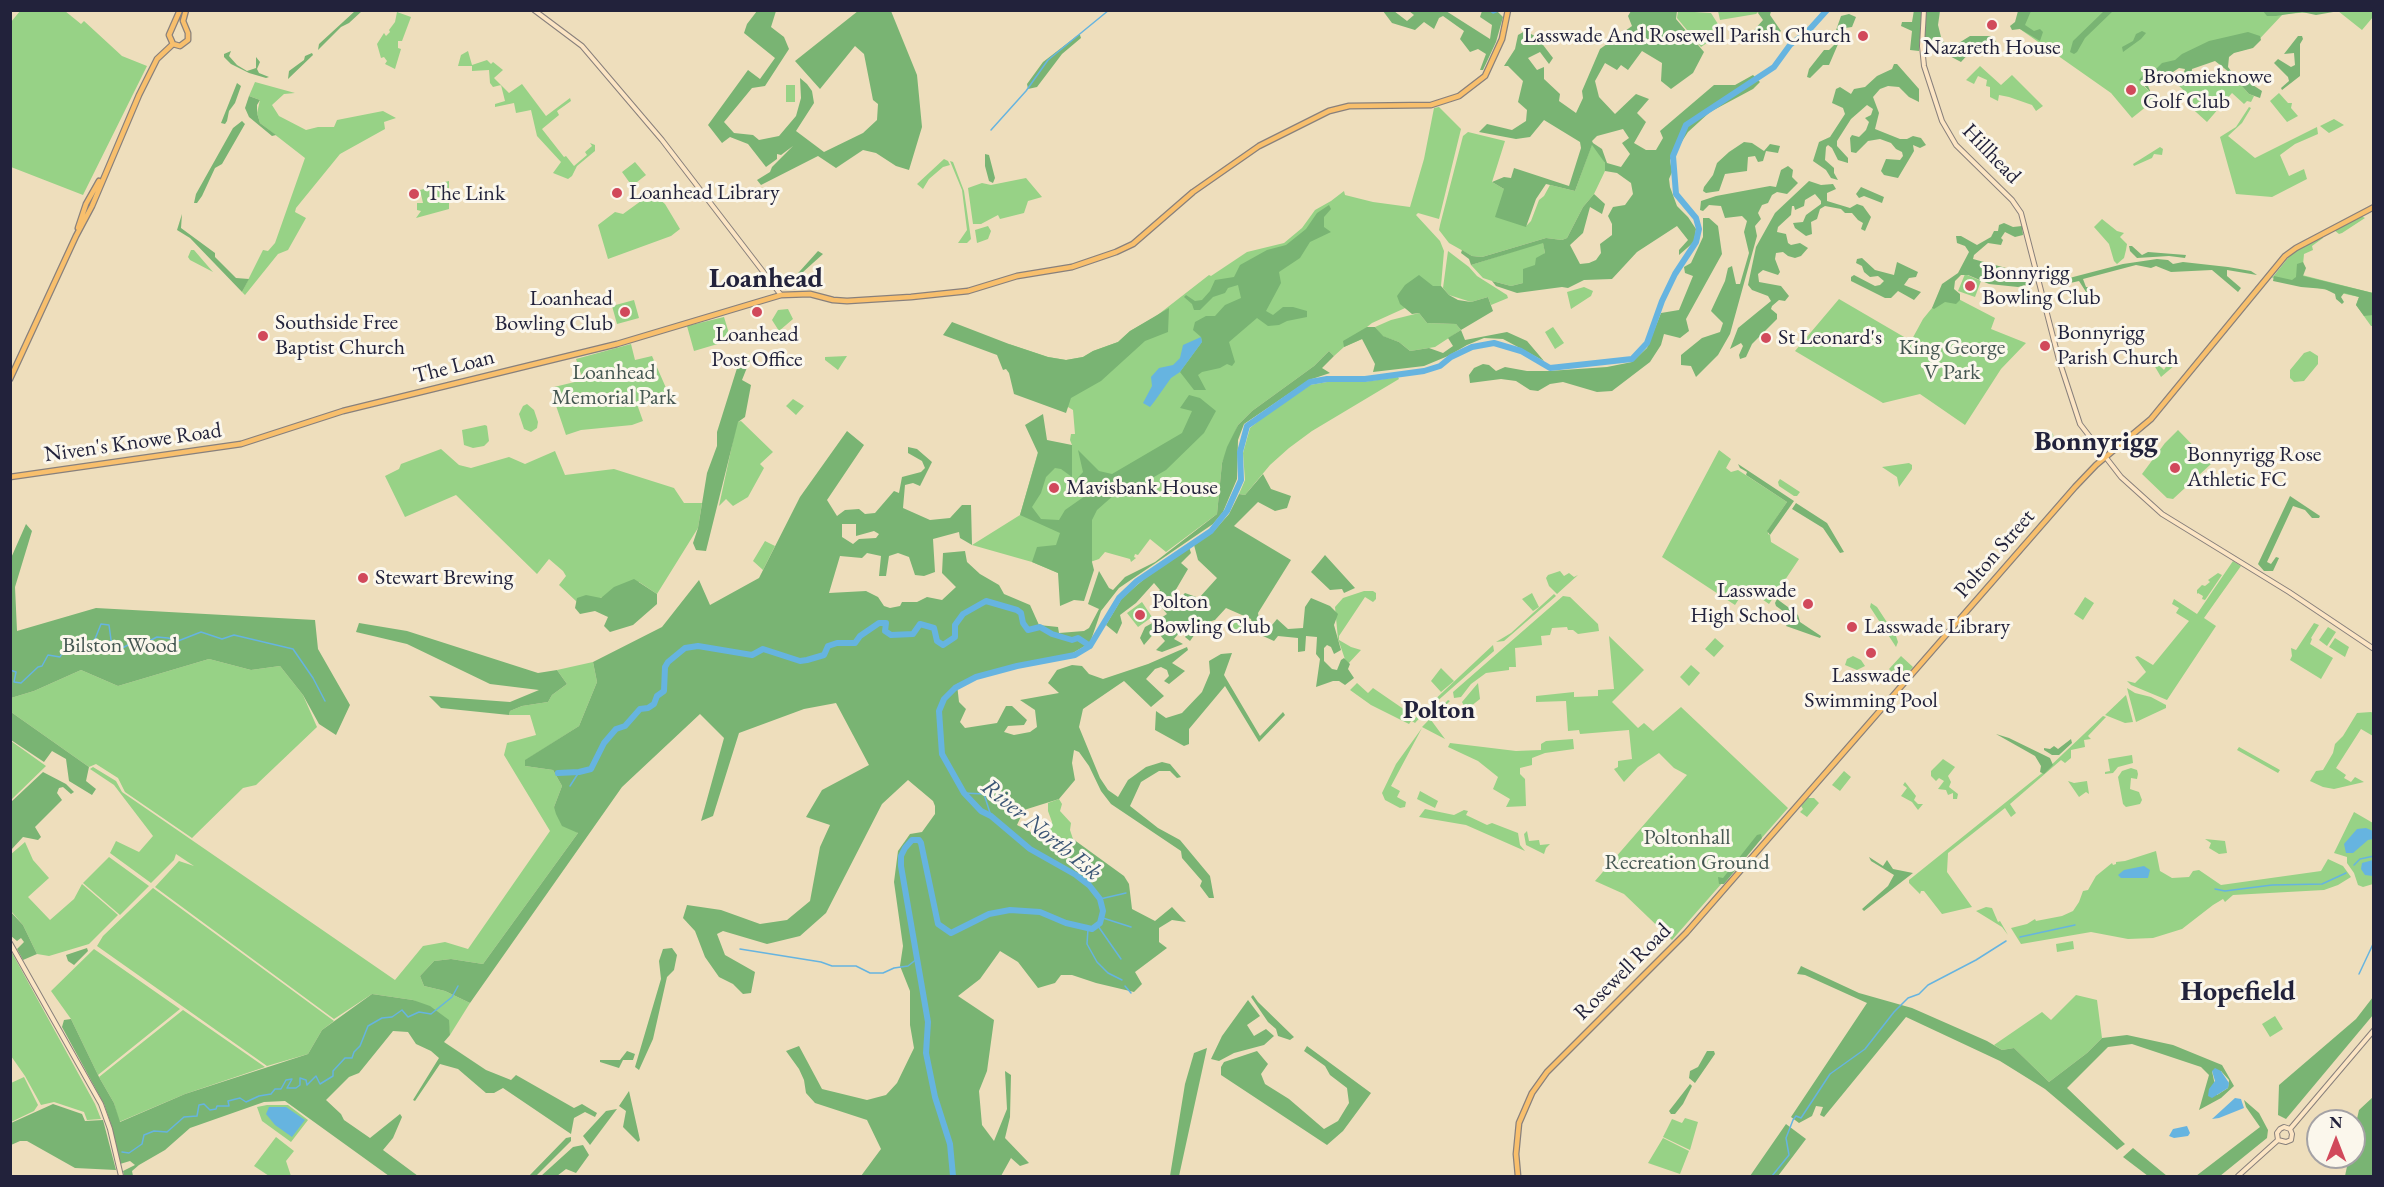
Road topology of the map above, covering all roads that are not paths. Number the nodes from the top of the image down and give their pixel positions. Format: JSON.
{"nodes":[{"id":1,"x":180,"y":10,"type":"edge"},
{"id":2,"x":186,"y":10,"type":"edge"},
{"id":3,"x":534,"y":10,"type":"edge"},
{"id":4,"x":1924,"y":10,"type":"edge"},
{"id":5,"x":1508,"y":11,"type":"edge"},
{"id":6,"x":184,"y":28,"type":"junction"},
{"id":7,"x":171,"y":29,"type":"junction"},
{"id":8,"x":173,"y":44,"type":"junction"},
{"id":9,"x":2373,"y":207,"type":"edge"},
{"id":10,"x":781,"y":296,"type":"junction"},
{"id":11,"x":10,"y":379,"type":"edge"},
{"id":12,"x":260,"y":439,"type":"joint"},
{"id":13,"x":2105,"y":457,"type":"junction"},
{"id":14,"x":10,"y":477,"type":"edge"},
{"id":15,"x":2373,"y":649,"type":"edge"},
{"id":16,"x":1793,"y":809,"type":"joint"},
{"id":17,"x":10,"y":943,"type":"edge"},
{"id":18,"x":2373,"y":1030,"type":"edge"},
{"id":19,"x":2290,"y":1129,"type":"junction"},
{"id":20,"x":2278,"y":1140,"type":"junction"},
{"id":21,"x":121,"y":1176,"type":"edge"},
{"id":22,"x":1518,"y":1176,"type":"edge"},
{"id":23,"x":2238,"y":1176,"type":"edge"}],
"edges":[{"from":1,"to":7,"type":"main road"},
{"from":2,"to":6,"type":"main road"},
{"from":3,"to":10,"type":"main road"},
{"from":4,"to":13,"type":"main road","name":"Hillhead"},
{"from":5,"to":10,"type":"main road","name":"The Loan"},
{"from":6,"to":7,"type":"main road"},
{"from":6,"to":8,"type":"main road"},
{"from":7,"to":8,"type":"main road"},
{"from":8,"to":11,"type":"main road"},
{"from":9,"to":13,"type":"main road","name":"Polton Street"},
{"from":10,"to":12,"type":"main road","name":"The Loan"},
{"from":12,"to":14,"type":"main road","name":"Niven's Knowe Road"},
{"from":13,"to":15,"type":"main road"},
{"from":13,"to":16,"type":"main road","name":"Polton Street"},
{"from":16,"to":22,"type":"main road","name":"Rosewell Road"},
{"from":17,"to":21,"type":"main road"},
{"from":18,"to":19,"type":"main road"},
{"from":19,"to":20,"type":"main road"},
{"from":19,"to":20,"type":"main road"},
{"from":20,"to":23,"type":"main road"}]}
